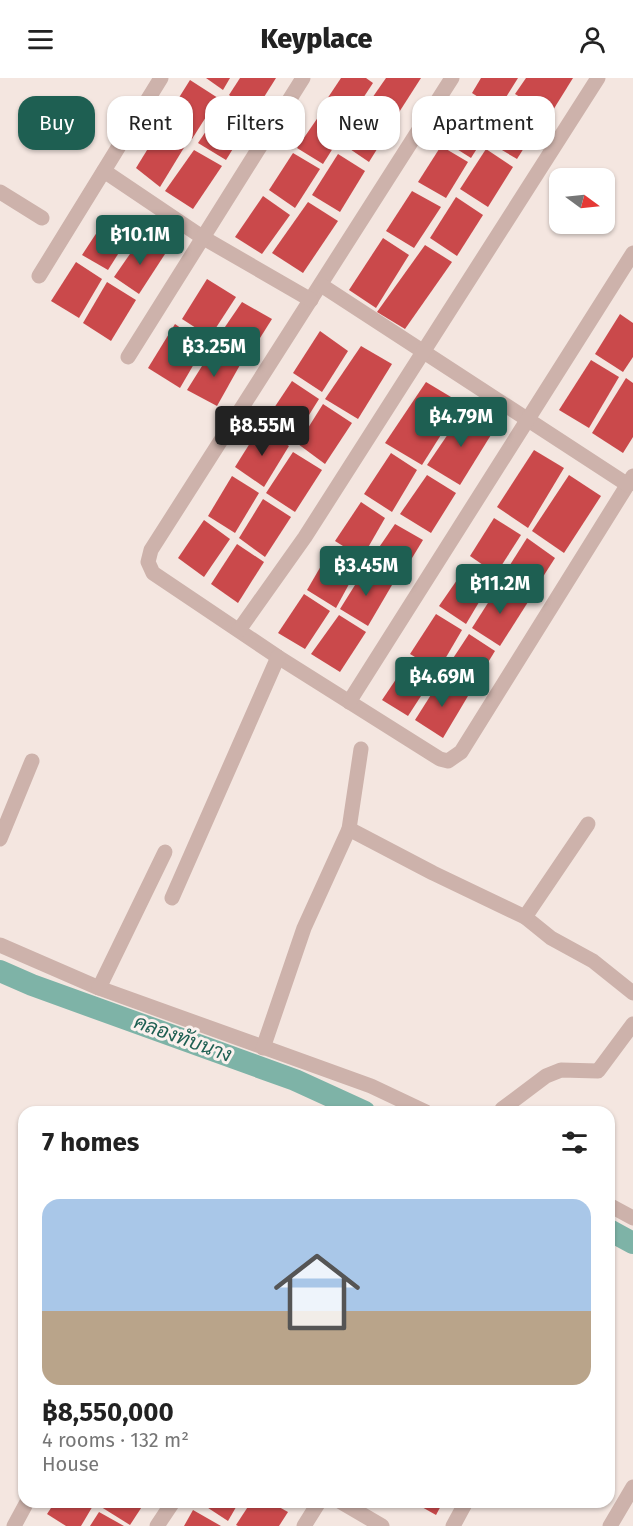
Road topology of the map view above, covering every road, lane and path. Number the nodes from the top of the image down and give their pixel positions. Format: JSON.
{"nodes":[{"id":1,"x":161,"y":78,"type":"edge"},
{"id":2,"x":303,"y":78,"type":"edge"},
{"id":3,"x":452,"y":78,"type":"edge"},
{"id":4,"x":598,"y":78,"type":"edge"},
{"id":5,"x":104,"y":171,"type":"junction"},
{"id":6,"x":0,"y":192,"type":"edge"},
{"id":7,"x":42,"y":218,"type":"dead end"},
{"id":8,"x":202,"y":237,"type":"junction"},
{"id":9,"x":633,"y":253,"type":"edge"},
{"id":10,"x":39,"y":276,"type":"dead end"},
{"id":11,"x":321,"y":285,"type":"junction"},
{"id":12,"x":311,"y":300,"type":"junction"},
{"id":13,"x":421,"y":352,"type":"junction"},
{"id":14,"x":128,"y":357,"type":"dead end"},
{"id":15,"x":527,"y":419,"type":"junction"},
{"id":16,"x":630,"y":481,"type":"edge"},
{"id":17,"x":239,"y":630,"type":"junction"},
{"id":18,"x":278,"y":657,"type":"junction"},
{"id":19,"x":349,"y":702,"type":"junction"},
{"id":20,"x":361,"y":748,"type":"dead end"},
{"id":21,"x":32,"y":761,"type":"dead end"},
{"id":22,"x":588,"y":824,"type":"dead end"},
{"id":23,"x":349,"y":829,"type":"junction"},
{"id":24,"x":0,"y":839,"type":"edge"},
{"id":25,"x":165,"y":852,"type":"dead end"},
{"id":26,"x":172,"y":898,"type":"dead end"},
{"id":27,"x":525,"y":917,"type":"junction"},
{"id":28,"x":0,"y":945,"type":"edge"},
{"id":29,"x":99,"y":988,"type":"junction"},
{"id":30,"x":633,"y":993,"type":"edge"},
{"id":31,"x":633,"y":1024,"type":"edge"},
{"id":32,"x":263,"y":1048,"type":"junction"},
{"id":33,"x":413,"y":1106,"type":"edge"},
{"id":34,"x":506,"y":1106,"type":"edge"},
{"id":35,"x":615,"y":1208,"type":"edge"},
{"id":36,"x":633,"y":1218,"type":"edge"},
{"id":37,"x":633,"y":1487,"type":"edge"},
{"id":38,"x":24,"y":1508,"type":"edge"},
{"id":39,"x":169,"y":1508,"type":"edge"},
{"id":40,"x":315,"y":1508,"type":"edge"},
{"id":41,"x":351,"y":1508,"type":"edge"},
{"id":42,"x":463,"y":1508,"type":"edge"},
{"id":43,"x":14,"y":1526,"type":"edge"},
{"id":44,"x":157,"y":1526,"type":"edge"},
{"id":45,"x":304,"y":1526,"type":"edge"},
{"id":46,"x":382,"y":1526,"type":"edge"},
{"id":47,"x":453,"y":1526,"type":"edge"},
{"id":48,"x":610,"y":1526,"type":"edge"}],
"edges":[{"from":1,"to":5,"type":"street"},
{"from":2,"to":8,"type":"street"},
{"from":3,"to":11,"type":"street"},
{"from":4,"to":13,"type":"street"},
{"from":5,"to":8,"type":"street"},
{"from":5,"to":10,"type":"street"},
{"from":6,"to":7,"type":"street"},
{"from":8,"to":12,"type":"street"},
{"from":8,"to":14,"type":"street"},
{"from":9,"to":15,"type":"street"},
{"from":11,"to":12,"type":"street"},
{"from":11,"to":13,"type":"street"},
{"from":12,"to":17,"type":"street"},
{"from":13,"to":15,"type":"street"},
{"from":13,"to":17,"type":"street"},
{"from":15,"to":16,"type":"street"},
{"from":15,"to":19,"type":"street"},
{"from":16,"to":19,"type":"street"},
{"from":17,"to":18,"type":"street"},
{"from":18,"to":19,"type":"street"},
{"from":18,"to":26,"type":"street"},
{"from":20,"to":23,"type":"street"},
{"from":21,"to":24,"type":"street"},
{"from":22,"to":27,"type":"street"},
{"from":23,"to":27,"type":"street"},
{"from":23,"to":32,"type":"street"},
{"from":25,"to":29,"type":"street"},
{"from":27,"to":30,"type":"street"},
{"from":28,"to":29,"type":"street"},
{"from":29,"to":32,"type":"street"},
{"from":31,"to":34,"type":"street"},
{"from":32,"to":33,"type":"street"},
{"from":35,"to":36,"type":"street"},
{"from":37,"to":48,"type":"street"},
{"from":38,"to":43,"type":"street"},
{"from":39,"to":44,"type":"street"},
{"from":40,"to":45,"type":"street"},
{"from":41,"to":46,"type":"street"},
{"from":42,"to":47,"type":"street"}]}
